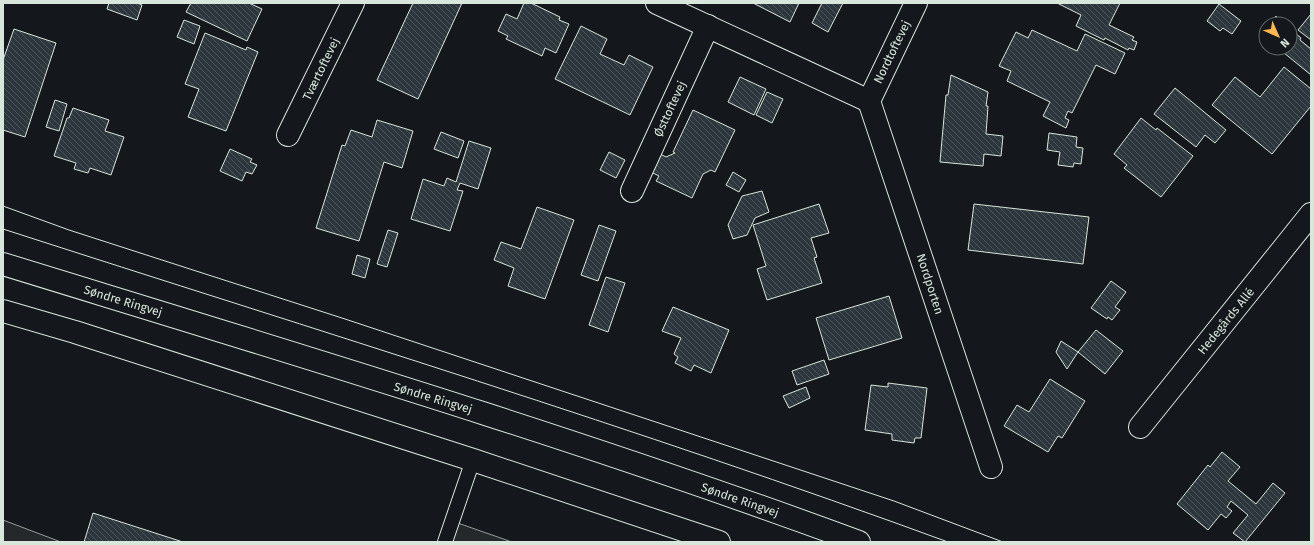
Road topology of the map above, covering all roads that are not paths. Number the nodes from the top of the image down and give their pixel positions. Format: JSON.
{"nodes":[{"id":1,"x":353,"y":3,"type":"edge"},
{"id":2,"x":657,"y":3,"type":"edge"},
{"id":3,"x":916,"y":3,"type":"edge"},
{"id":4,"x":708,"y":26,"type":"junction"},
{"id":5,"x":869,"y":101,"type":"junction"},
{"id":6,"x":288,"y":135,"type":"dead end"},
{"id":7,"x":632,"y":191,"type":"dead end"},
{"id":8,"x":1311,"y":214,"type":"edge"},
{"id":9,"x":3,"y":264,"type":"edge"},
{"id":10,"x":3,"y":311,"type":"edge"},
{"id":11,"x":1140,"y":427,"type":"dead end"},
{"id":12,"x":473,"y":460,"type":"junction"},
{"id":13,"x":991,"y":467,"type":"dead end"},
{"id":14,"x":445,"y":542,"type":"edge"},
{"id":15,"x":719,"y":542,"type":"edge"},
{"id":16,"x":859,"y":542,"type":"edge"}],
"edges":[{"from":1,"to":6,"type":"main road","name":"Tværtoftevej"},
{"from":2,"to":4,"type":"main road"},
{"from":3,"to":5,"type":"main road","name":"Nordtoftevej"},
{"from":4,"to":5,"type":"main road"},
{"from":4,"to":7,"type":"main road","name":"Østtoftevej"},
{"from":5,"to":13,"type":"main road","name":"Nordporten"},
{"from":8,"to":11,"type":"main road","name":"Hedegårds Allé"},
{"from":9,"to":16,"type":"main road","name":"Søndre Ringvej"},
{"from":10,"to":12,"type":"main road"},
{"from":12,"to":14,"type":"lane"},
{"from":12,"to":15,"type":"main road"}]}
